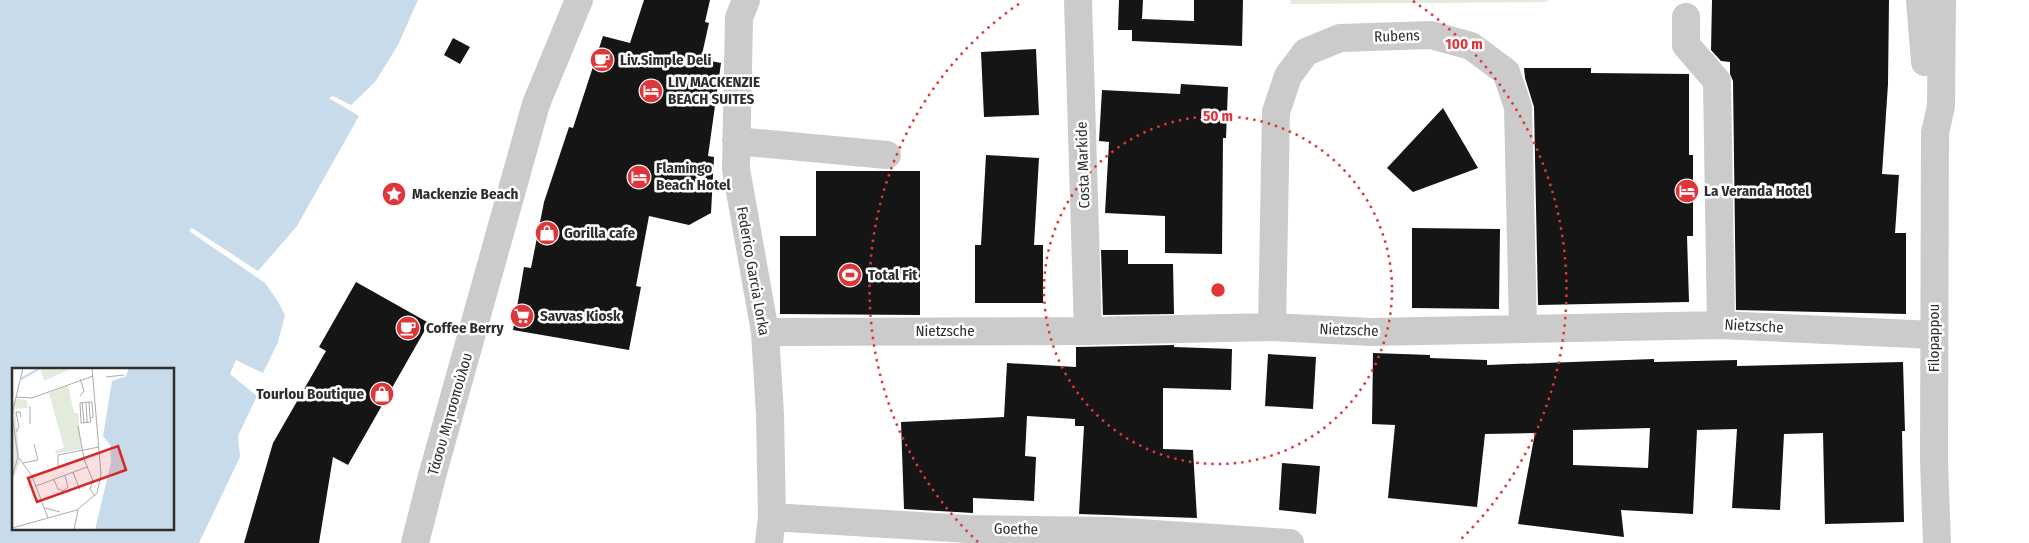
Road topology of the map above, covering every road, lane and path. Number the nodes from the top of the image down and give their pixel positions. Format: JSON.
{"nodes":[{"id":1,"x":579,"y":0,"type":"edge"},
{"id":2,"x":746,"y":0,"type":"edge"},
{"id":3,"x":1078,"y":0,"type":"edge"},
{"id":4,"x":1920,"y":0,"type":"edge"},
{"id":5,"x":1942,"y":0,"type":"edge"},
{"id":6,"x":1686,"y":17,"type":"dead end"},
{"id":7,"x":1935,"y":133,"type":"junction"},
{"id":8,"x":736,"y":140,"type":"junction"},
{"id":9,"x":887,"y":155,"type":"dead end"},
{"id":10,"x":1721,"y":325,"type":"junction"},
{"id":11,"x":1272,"y":327,"type":"junction"},
{"id":12,"x":1523,"y":328,"type":"junction"},
{"id":13,"x":1088,"y":330,"type":"junction"},
{"id":14,"x":765,"y":332,"type":"junction"},
{"id":15,"x":1934,"y":335,"type":"junction"},
{"id":16,"x":772,"y":517,"type":"junction"},
{"id":17,"x":415,"y":543,"type":"edge"},
{"id":18,"x":768,"y":543,"type":"edge"},
{"id":19,"x":1290,"y":543,"type":"edge"},
{"id":20,"x":1937,"y":543,"type":"edge"}],
"edges":[{"from":1,"to":17,"type":"street","name":"Τάσου Μητσοπούλου"},
{"from":2,"to":8,"type":"street","name":"Federico Garcia Lorka"},
{"from":3,"to":13,"type":"street","name":"Costa Markide"},
{"from":4,"to":7,"type":"street","name":"Filopappou"},
{"from":5,"to":7,"type":"street","name":"Filopappou"},
{"from":6,"to":10,"type":"street"},
{"from":7,"to":15,"type":"street","name":"Filopappou"},
{"from":8,"to":9,"type":"street"},
{"from":8,"to":14,"type":"street","name":"Federico Garcia Lorka"},
{"from":10,"to":12,"type":"street","name":"Nietzsche"},
{"from":10,"to":15,"type":"street","name":"Nietzsche"},
{"from":11,"to":12,"type":"street","name":"Nietzsche"},
{"from":11,"to":12,"type":"street","name":"Rubens"},
{"from":11,"to":13,"type":"street","name":"Nietzsche"},
{"from":13,"to":14,"type":"street","name":"Nietzsche"},
{"from":14,"to":16,"type":"street","name":"Federico Garcia Lorka"},
{"from":15,"to":20,"type":"street","name":"Filopappou"},
{"from":16,"to":18,"type":"street","name":"Federico Garcia Lorka"},
{"from":16,"to":19,"type":"street","name":"Goethe"}]}
